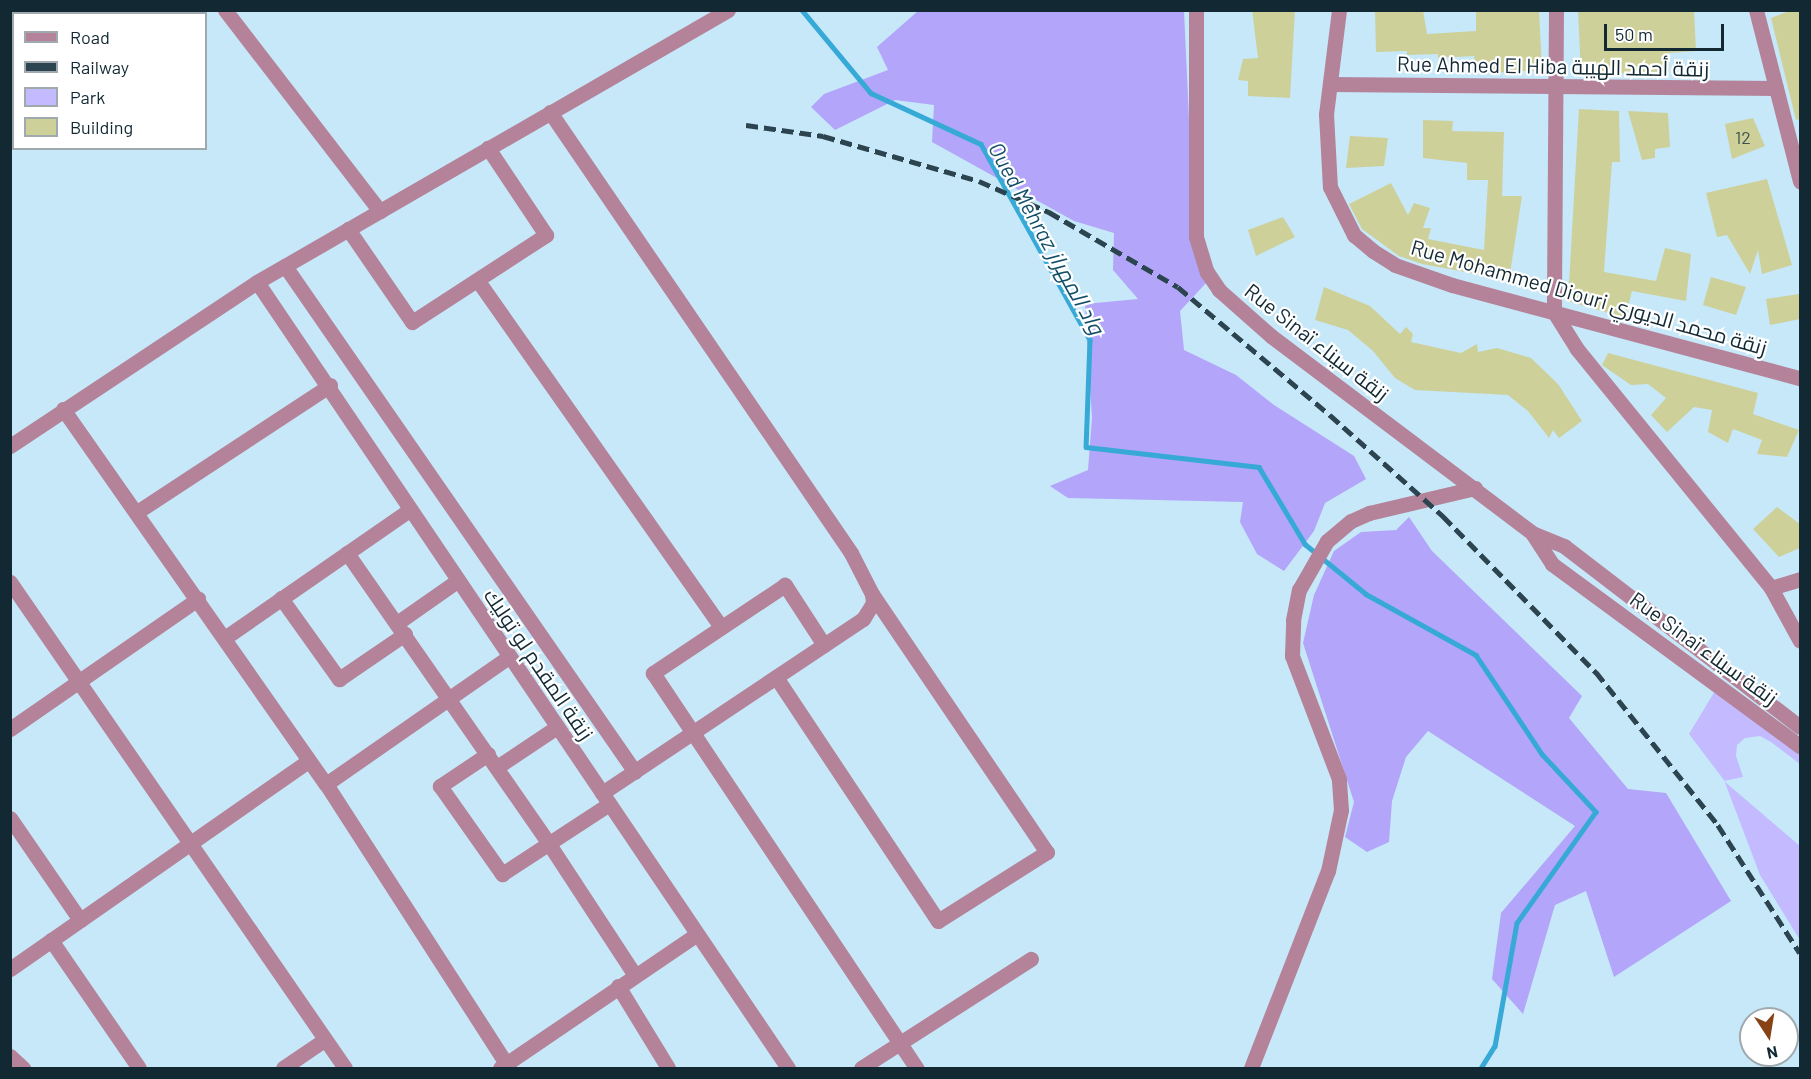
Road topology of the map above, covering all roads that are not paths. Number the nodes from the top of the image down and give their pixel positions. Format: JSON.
{"nodes":[{"id":1,"x":225,"y":10,"type":"edge"},
{"id":2,"x":728,"y":10,"type":"edge"},
{"id":3,"x":1196,"y":10,"type":"edge"},
{"id":4,"x":1339,"y":10,"type":"edge"},
{"id":5,"x":1556,"y":10,"type":"edge"},
{"id":6,"x":1756,"y":10,"type":"edge"},
{"id":7,"x":1330,"y":84,"type":"junction"},
{"id":8,"x":1556,"y":88,"type":"junction"},
{"id":9,"x":1776,"y":88,"type":"junction"},
{"id":10,"x":550,"y":112,"type":"junction"},
{"id":11,"x":1794,"y":134,"type":"edge"},
{"id":12,"x":488,"y":148,"type":"junction"},
{"id":13,"x":1800,"y":181,"type":"edge"},
{"id":14,"x":380,"y":211,"type":"junction"},
{"id":15,"x":348,"y":230,"type":"junction"},
{"id":16,"x":285,"y":266,"type":"junction"},
{"id":17,"x":478,"y":281,"type":"junction"},
{"id":18,"x":257,"y":282,"type":"junction"},
{"id":19,"x":1554,"y":312,"type":"junction"},
{"id":20,"x":1800,"y":378,"type":"edge"},
{"id":21,"x":330,"y":386,"type":"junction"},
{"id":22,"x":63,"y":409,"type":"junction"},
{"id":23,"x":10,"y":446,"type":"edge"},
{"id":24,"x":1475,"y":488,"type":"junction"},
{"id":25,"x":408,"y":511,"type":"junction"},
{"id":26,"x":137,"y":512,"type":"junction"},
{"id":27,"x":1532,"y":533,"type":"junction"},
{"id":28,"x":347,"y":553,"type":"junction"},
{"id":29,"x":1800,"y":579,"type":"edge"},
{"id":30,"x":10,"y":582,"type":"edge"},
{"id":31,"x":457,"y":582,"type":"junction"},
{"id":32,"x":1771,"y":588,"type":"junction"},
{"id":33,"x":872,"y":594,"type":"junction"},
{"id":34,"x":281,"y":598,"type":"junction"},
{"id":35,"x":198,"y":599,"type":"junction"},
{"id":36,"x":721,"y":627,"type":"junction"},
{"id":37,"x":401,"y":628,"type":"junction"},
{"id":38,"x":226,"y":637,"type":"junction"},
{"id":39,"x":1800,"y":640,"type":"edge"},
{"id":40,"x":824,"y":645,"type":"junction"},
{"id":41,"x":509,"y":657,"type":"junction"},
{"id":42,"x":776,"y":676,"type":"junction"},
{"id":43,"x":78,"y":682,"type":"junction"},
{"id":44,"x":449,"y":698,"type":"junction"},
{"id":45,"x":557,"y":727,"type":"junction"},
{"id":46,"x":1800,"y":727,"type":"edge"},
{"id":47,"x":10,"y":729,"type":"edge"},
{"id":48,"x":693,"y":732,"type":"junction"},
{"id":49,"x":1800,"y":746,"type":"edge"},
{"id":50,"x":488,"y":754,"type":"junction"},
{"id":51,"x":308,"y":761,"type":"junction"},
{"id":52,"x":497,"y":768,"type":"junction"},
{"id":53,"x":635,"y":771,"type":"junction"},
{"id":54,"x":326,"y":784,"type":"junction"},
{"id":55,"x":605,"y":799,"type":"junction"},
{"id":56,"x":10,"y":818,"type":"edge"},
{"id":57,"x":189,"y":844,"type":"junction"},
{"id":58,"x":549,"y":844,"type":"junction"},
{"id":59,"x":80,"y":921,"type":"junction"},
{"id":60,"x":696,"y":935,"type":"junction"},
{"id":61,"x":51,"y":940,"type":"junction"},
{"id":62,"x":1031,"y":959,"type":"dead end"},
{"id":63,"x":10,"y":969,"type":"edge"},
{"id":64,"x":634,"y":974,"type":"junction"},
{"id":65,"x":618,"y":986,"type":"junction"},
{"id":66,"x":324,"y":1040,"type":"junction"},
{"id":67,"x":899,"y":1044,"type":"junction"},
{"id":68,"x":10,"y":1056,"type":"edge"},
{"id":69,"x":505,"y":1067,"type":"edge"},
{"id":70,"x":23,"y":1068,"type":"edge"},
{"id":71,"x":138,"y":1068,"type":"edge"},
{"id":72,"x":283,"y":1068,"type":"edge"},
{"id":73,"x":345,"y":1068,"type":"edge"},
{"id":74,"x":668,"y":1068,"type":"edge"},
{"id":75,"x":788,"y":1068,"type":"edge"},
{"id":76,"x":861,"y":1068,"type":"edge"},
{"id":77,"x":916,"y":1068,"type":"edge"},
{"id":78,"x":1251,"y":1068,"type":"edge"}],
"edges":[{"from":1,"to":14,"type":"street"},
{"from":2,"to":10,"type":"street"},
{"from":3,"to":24,"type":"street","name":"Rue Sinaï زنقة سيناء"},
{"from":4,"to":7,"type":"street","name":"Rue Mohammed Diouri زنقة محمد الديوري"},
{"from":5,"to":8,"type":"street"},
{"from":6,"to":9,"type":"street"},
{"from":7,"to":8,"type":"street","name":"Rue Ahmed El Hiba زنقة أحمد الهيبة"},
{"from":7,"to":19,"type":"street","name":"Rue Mohammed Diouri زنقة محمد الديوري"},
{"from":8,"to":9,"type":"street","name":"Rue Ahmed El Hiba زنقة أحمد الهيبة"},
{"from":8,"to":19,"type":"street"},
{"from":9,"to":11,"type":"street"},
{"from":10,"to":12,"type":"street"},
{"from":10,"to":33,"type":"street"},
{"from":11,"to":13,"type":"street"},
{"from":12,"to":14,"type":"street"},
{"from":12,"to":17,"type":"street"},
{"from":14,"to":15,"type":"street"},
{"from":15,"to":16,"type":"street"},
{"from":15,"to":17,"type":"street"},
{"from":16,"to":18,"type":"street"},
{"from":16,"to":53,"type":"street"},
{"from":17,"to":36,"type":"street"},
{"from":18,"to":21,"type":"street","name":"زنقة المقدم لو توليك"},
{"from":18,"to":22,"type":"street"},
{"from":19,"to":20,"type":"street","name":"Rue Mohammed Diouri زنقة محمد الديوري"},
{"from":19,"to":32,"type":"street"},
{"from":21,"to":25,"type":"street","name":"زنقة المقدم لو توليك"},
{"from":21,"to":26,"type":"street"},
{"from":22,"to":23,"type":"street"},
{"from":22,"to":26,"type":"street"},
{"from":24,"to":27,"type":"street","name":"Rue Sinaï زنقة سيناء"},
{"from":24,"to":78,"type":"street"},
{"from":25,"to":28,"type":"street"},
{"from":25,"to":31,"type":"street","name":"زنقة المقدم لو توليك"},
{"from":26,"to":35,"type":"street"},
{"from":27,"to":46,"type":"street","name":"Rue Sinaï زنقة سيناء"},
{"from":27,"to":49,"type":"street","name":"Rue Sinaï زنقة سيناء"},
{"from":28,"to":34,"type":"street"},
{"from":28,"to":37,"type":"street"},
{"from":29,"to":32,"type":"street"},
{"from":30,"to":43,"type":"street"},
{"from":31,"to":37,"type":"street"},
{"from":31,"to":41,"type":"street","name":"زنقة المقدم لو توليك"},
{"from":32,"to":39,"type":"street"},
{"from":33,"to":40,"type":"street"},
{"from":33,"to":42,"type":"street"},
{"from":34,"to":37,"type":"street"},
{"from":34,"to":38,"type":"street"},
{"from":35,"to":38,"type":"street"},
{"from":35,"to":43,"type":"street"},
{"from":36,"to":40,"type":"street"},
{"from":36,"to":48,"type":"street"},
{"from":37,"to":44,"type":"street"},
{"from":38,"to":51,"type":"street"},
{"from":40,"to":42,"type":"street"},
{"from":41,"to":44,"type":"street"},
{"from":41,"to":45,"type":"street","name":"زنقة المقدم لو توليك"},
{"from":42,"to":48,"type":"street"},
{"from":43,"to":47,"type":"street"},
{"from":43,"to":57,"type":"street"},
{"from":44,"to":50,"type":"street"},
{"from":44,"to":54,"type":"street"},
{"from":45,"to":52,"type":"street"},
{"from":45,"to":55,"type":"street","name":"زنقة المقدم لو توليك"},
{"from":48,"to":53,"type":"street"},
{"from":48,"to":67,"type":"street"},
{"from":50,"to":52,"type":"street"},
{"from":50,"to":58,"type":"street"},
{"from":51,"to":54,"type":"street"},
{"from":51,"to":57,"type":"street"},
{"from":52,"to":58,"type":"street"},
{"from":53,"to":55,"type":"street"},
{"from":54,"to":69,"type":"street"},
{"from":55,"to":58,"type":"street"},
{"from":55,"to":60,"type":"street","name":"زنقة المقدم لو توليك"},
{"from":56,"to":59,"type":"street"},
{"from":57,"to":59,"type":"street"},
{"from":57,"to":66,"type":"street"},
{"from":58,"to":64,"type":"street"},
{"from":59,"to":61,"type":"street"},
{"from":60,"to":64,"type":"street"},
{"from":60,"to":75,"type":"street","name":"زنقة المقدم لو توليك"},
{"from":61,"to":63,"type":"street"},
{"from":61,"to":71,"type":"street"},
{"from":62,"to":67,"type":"street"},
{"from":64,"to":65,"type":"street"},
{"from":65,"to":69,"type":"street"},
{"from":65,"to":74,"type":"street"},
{"from":66,"to":72,"type":"street"},
{"from":66,"to":73,"type":"street"},
{"from":67,"to":76,"type":"street"},
{"from":67,"to":77,"type":"street"},
{"from":68,"to":70,"type":"street"}]}
